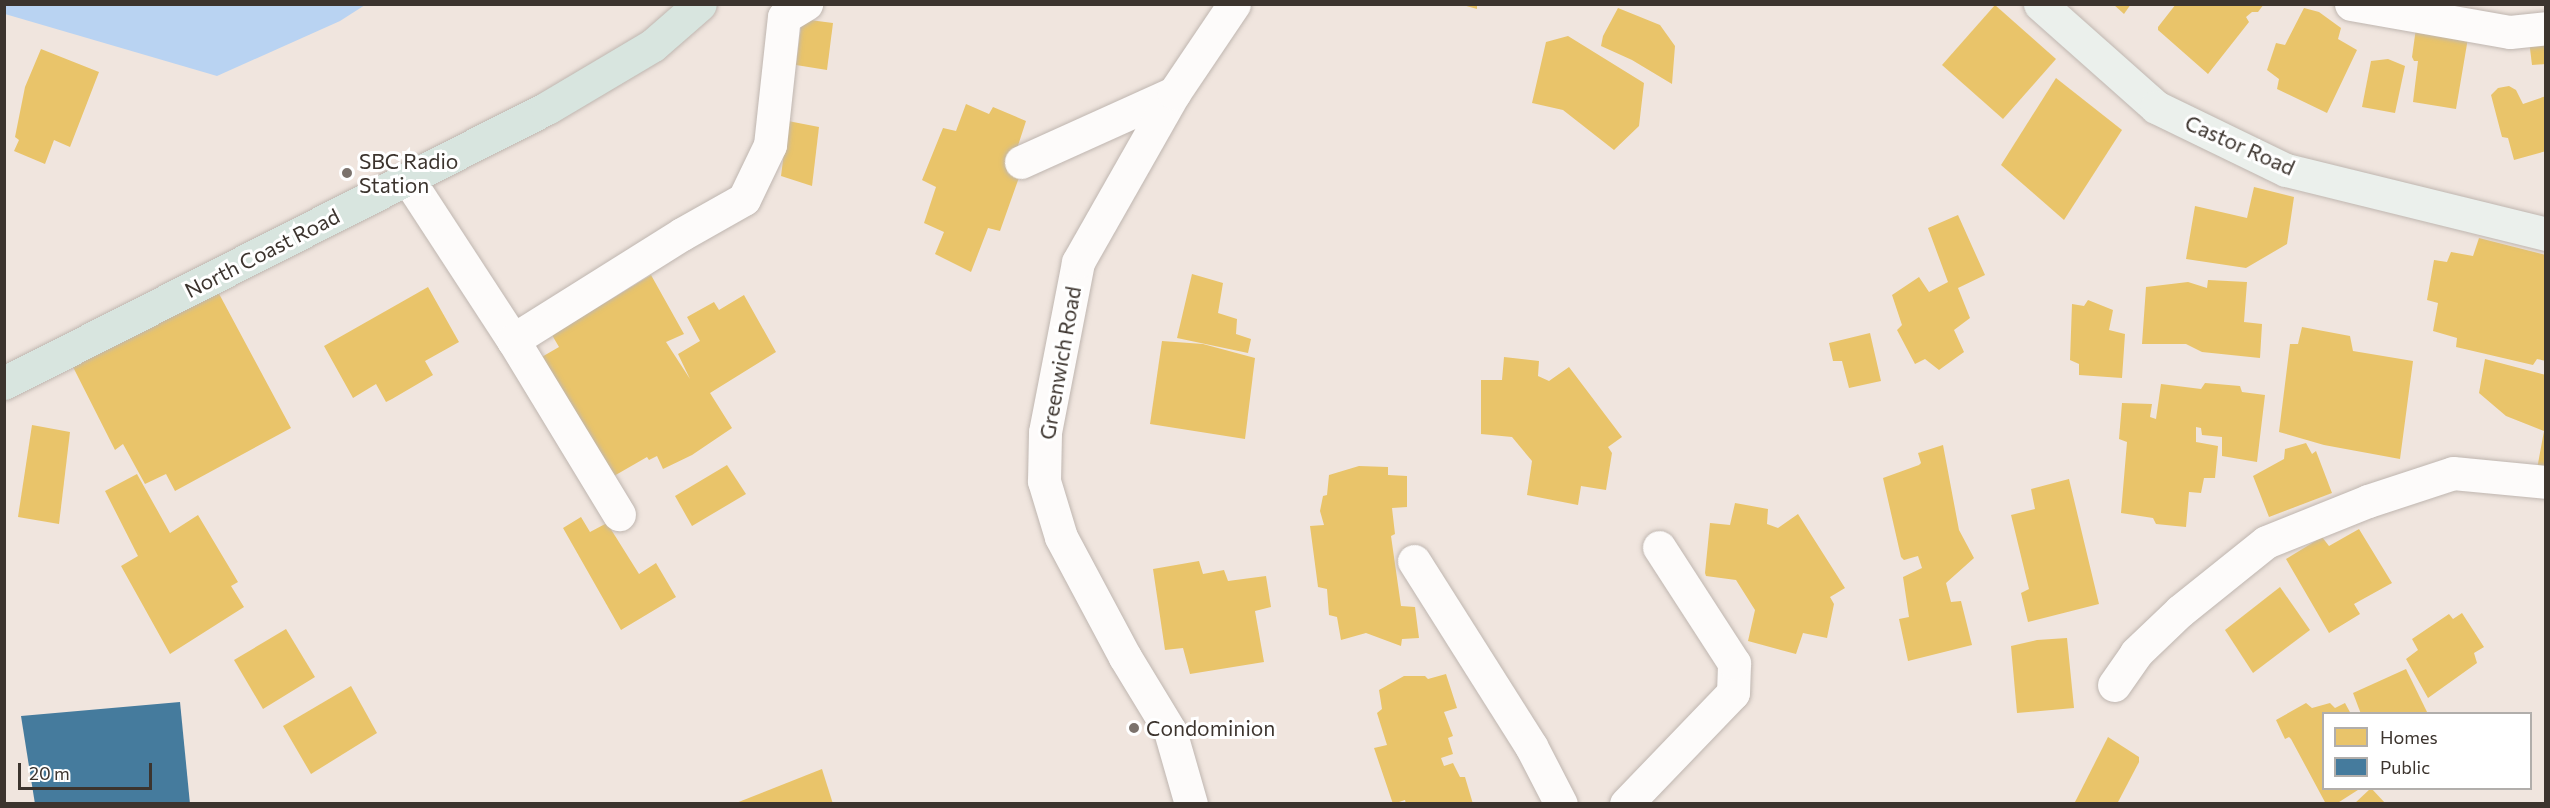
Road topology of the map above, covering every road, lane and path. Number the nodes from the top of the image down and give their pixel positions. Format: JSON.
{"nodes":[{"id":1,"x":700,"y":4,"type":"edge"},
{"id":2,"x":806,"y":4,"type":"edge"},
{"id":3,"x":1234,"y":4,"type":"edge"},
{"id":4,"x":2040,"y":4,"type":"edge"},
{"id":5,"x":2350,"y":4,"type":"edge"},
{"id":6,"x":2546,"y":28,"type":"edge"},
{"id":7,"x":1174,"y":93,"type":"junction"},
{"id":8,"x":1021,"y":162,"type":"dead end"},
{"id":9,"x":408,"y":179,"type":"junction"},
{"id":10,"x":2546,"y":234,"type":"edge"},
{"id":11,"x":513,"y":340,"type":"junction"},
{"id":12,"x":4,"y":383,"type":"edge"},
{"id":13,"x":2546,"y":482,"type":"edge"},
{"id":14,"x":619,"y":514,"type":"dead end"},
{"id":15,"x":1659,"y":547,"type":"dead end"},
{"id":16,"x":1414,"y":561,"type":"dead end"},
{"id":17,"x":2114,"y":685,"type":"dead end"},
{"id":18,"x":1191,"y":804,"type":"edge"},
{"id":19,"x":1561,"y":804,"type":"edge"},
{"id":20,"x":1626,"y":804,"type":"edge"}],
"edges":[{"from":1,"to":9,"type":"main road","name":"North Coast Road"},
{"from":2,"to":11,"type":"street"},
{"from":3,"to":7,"type":"street","name":"Greenwich Road"},
{"from":4,"to":10,"type":"street","name":"Castor Road"},
{"from":5,"to":6,"type":"street"},
{"from":7,"to":8,"type":"street"},
{"from":7,"to":18,"type":"street","name":"Greenwich Road"},
{"from":9,"to":11,"type":"street"},
{"from":9,"to":12,"type":"main road","name":"North Coast Road"},
{"from":11,"to":14,"type":"street"},
{"from":13,"to":17,"type":"street"},
{"from":15,"to":20,"type":"street"},
{"from":16,"to":19,"type":"street"}]}
